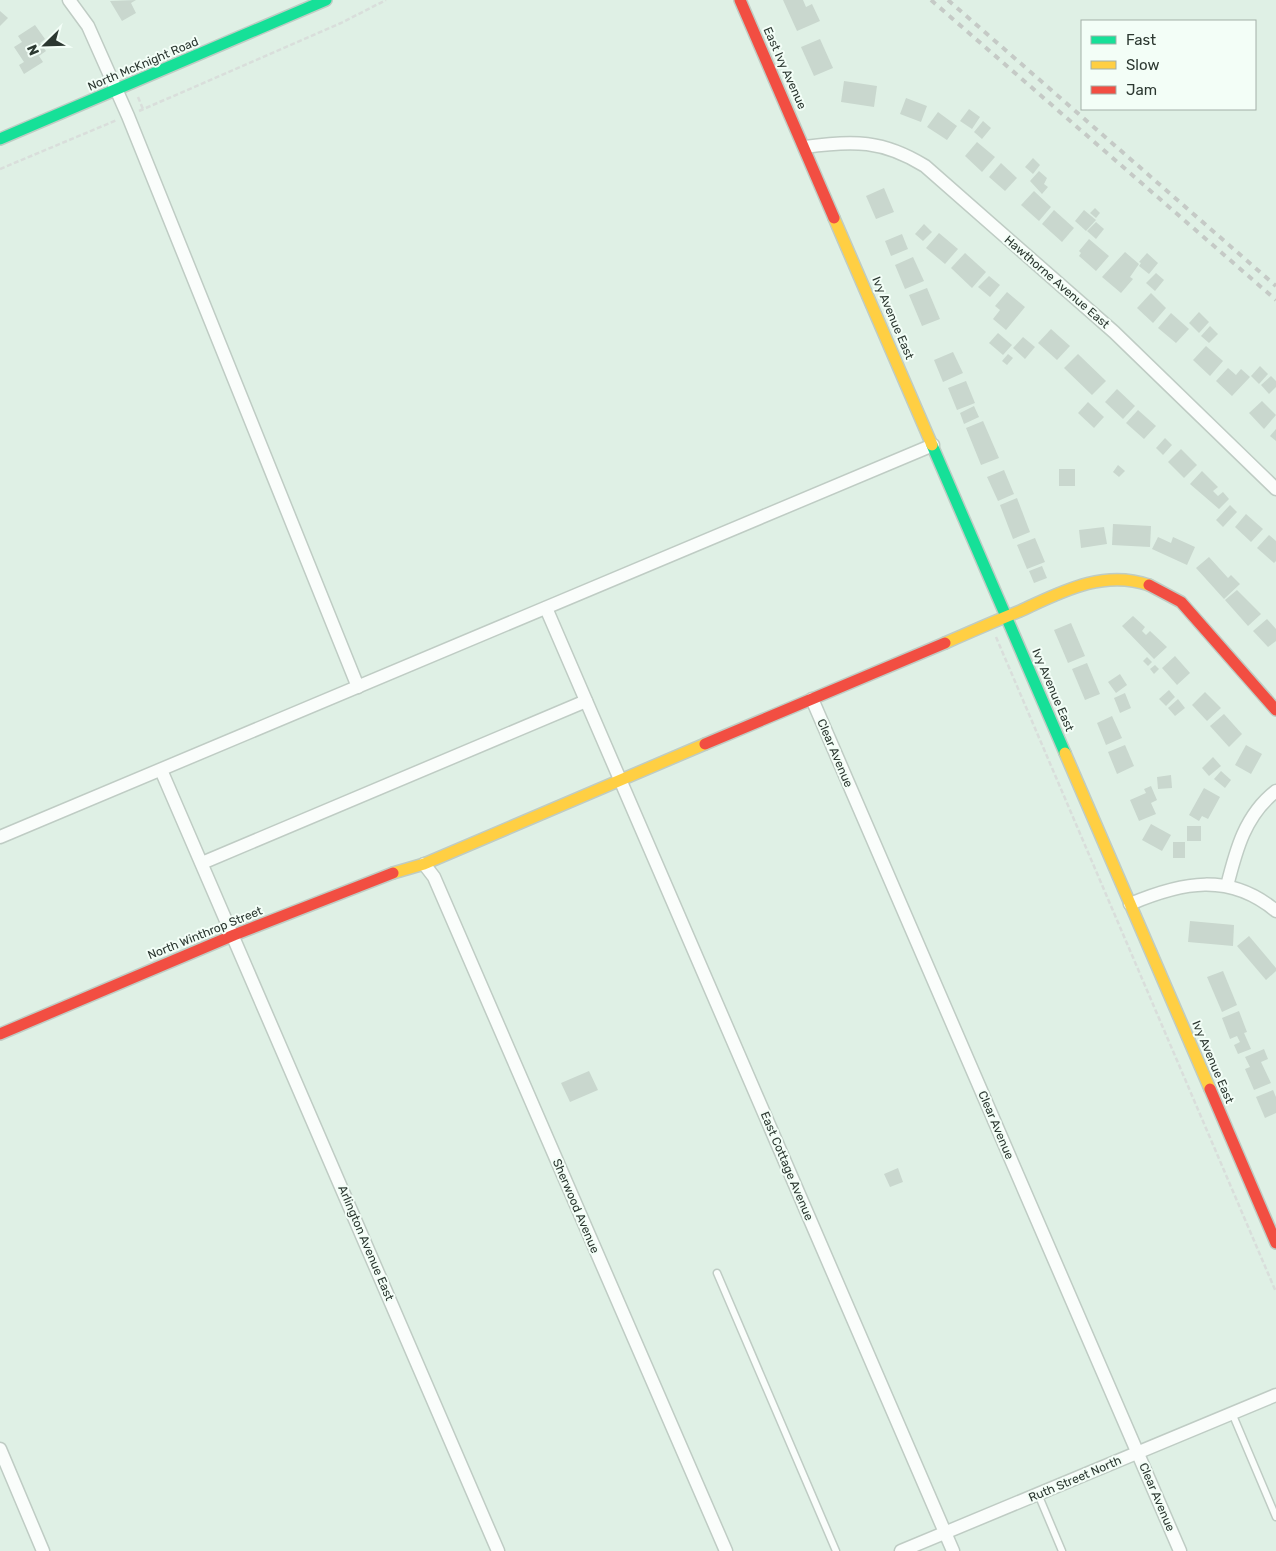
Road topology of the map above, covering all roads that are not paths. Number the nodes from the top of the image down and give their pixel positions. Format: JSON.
{"nodes":[{"id":1,"x":69,"y":0,"type":"edge"},
{"id":2,"x":326,"y":0,"type":"edge"},
{"id":3,"x":740,"y":0,"type":"edge"},
{"id":4,"x":116,"y":90,"type":"junction"},
{"id":5,"x":0,"y":139,"type":"edge"},
{"id":6,"x":805,"y":147,"type":"junction"},
{"id":7,"x":933,"y":446,"type":"junction"},
{"id":8,"x":1276,"y":489,"type":"edge"},
{"id":9,"x":546,"y":608,"type":"junction"},
{"id":10,"x":1007,"y":616,"type":"junction"},
{"id":11,"x":358,"y":687,"type":"junction"},
{"id":12,"x":812,"y":699,"type":"junction"},
{"id":13,"x":586,"y":701,"type":"junction"},
{"id":14,"x":1276,"y":710,"type":"edge"},
{"id":15,"x":161,"y":770,"type":"junction"},
{"id":16,"x":621,"y":780,"type":"junction"},
{"id":17,"x":1276,"y":791,"type":"edge"},
{"id":18,"x":0,"y":837,"type":"edge"},
{"id":19,"x":202,"y":863,"type":"junction"},
{"id":20,"x":424,"y":864,"type":"junction"},
{"id":21,"x":1227,"y":886,"type":"junction"},
{"id":22,"x":1130,"y":904,"type":"junction"},
{"id":23,"x":1276,"y":911,"type":"edge"},
{"id":24,"x":234,"y":935,"type":"junction"},
{"id":25,"x":0,"y":1034,"type":"edge"},
{"id":26,"x":1276,"y":1243,"type":"edge"},
{"id":27,"x":717,"y":1273,"type":"dead end"},
{"id":28,"x":1276,"y":1395,"type":"edge"},
{"id":29,"x":1232,"y":1413,"type":"junction"},
{"id":30,"x":0,"y":1449,"type":"edge"},
{"id":31,"x":1138,"y":1452,"type":"junction"},
{"id":32,"x":1038,"y":1494,"type":"junction"},
{"id":33,"x":1276,"y":1517,"type":"edge"},
{"id":34,"x":945,"y":1533,"type":"junction"},
{"id":35,"x":43,"y":1551,"type":"edge"},
{"id":36,"x":498,"y":1551,"type":"edge"},
{"id":37,"x":726,"y":1551,"type":"edge"},
{"id":38,"x":836,"y":1551,"type":"edge"},
{"id":39,"x":901,"y":1551,"type":"edge"},
{"id":40,"x":953,"y":1551,"type":"edge"},
{"id":41,"x":1062,"y":1551,"type":"edge"},
{"id":42,"x":1180,"y":1551,"type":"edge"}],
"edges":[{"from":1,"to":4,"type":"street"},
{"from":2,"to":4,"type":"street","name":"North McKnight Road"},
{"from":3,"to":6,"type":"street","name":"East Ivy Avenue"},
{"from":4,"to":5,"type":"street","name":"North McKnight Road"},
{"from":4,"to":11,"type":"street"},
{"from":6,"to":7,"type":"street","name":"Ivy Avenue East"},
{"from":6,"to":8,"type":"street","name":"Hawthorne Avenue East"},
{"from":7,"to":9,"type":"street"},
{"from":7,"to":10,"type":"street","name":"Ivy Avenue East"},
{"from":9,"to":11,"type":"street"},
{"from":9,"to":13,"type":"street","name":"East Cottage Avenue"},
{"from":10,"to":12,"type":"street","name":"North Winthrop Street"},
{"from":10,"to":14,"type":"street","name":"North Winthrop Street"},
{"from":10,"to":22,"type":"street","name":"Ivy Avenue East"},
{"from":11,"to":15,"type":"street"},
{"from":12,"to":16,"type":"street","name":"North Winthrop Street"},
{"from":12,"to":31,"type":"street","name":"Clear Avenue"},
{"from":13,"to":16,"type":"street","name":"East Cottage Avenue"},
{"from":13,"to":19,"type":"street"},
{"from":15,"to":18,"type":"street"},
{"from":15,"to":19,"type":"street","name":"Arlington Avenue East"},
{"from":16,"to":20,"type":"street","name":"North Winthrop Street"},
{"from":16,"to":34,"type":"street","name":"East Cottage Avenue"},
{"from":17,"to":21,"type":"street"},
{"from":19,"to":24,"type":"street","name":"Arlington Avenue East"},
{"from":20,"to":24,"type":"street","name":"North Winthrop Street"},
{"from":20,"to":37,"type":"street","name":"Sherwood Avenue"},
{"from":21,"to":22,"type":"street"},
{"from":21,"to":23,"type":"street"},
{"from":22,"to":26,"type":"street","name":"Ivy Avenue East"},
{"from":24,"to":25,"type":"street","name":"North Winthrop Street"},
{"from":24,"to":36,"type":"street","name":"Arlington Avenue East"},
{"from":27,"to":38,"type":"lane"},
{"from":28,"to":29,"type":"street","name":"Ruth Street North"},
{"from":29,"to":31,"type":"street","name":"Ruth Street North"},
{"from":29,"to":33,"type":"lane"},
{"from":30,"to":35,"type":"street"},
{"from":31,"to":32,"type":"street","name":"Ruth Street North"},
{"from":31,"to":42,"type":"street","name":"Clear Avenue"},
{"from":32,"to":34,"type":"street","name":"Ruth Street North"},
{"from":32,"to":41,"type":"lane"},
{"from":34,"to":39,"type":"street","name":"Ruth Street North"},
{"from":34,"to":40,"type":"street","name":"East Cottage Avenue"}]}
